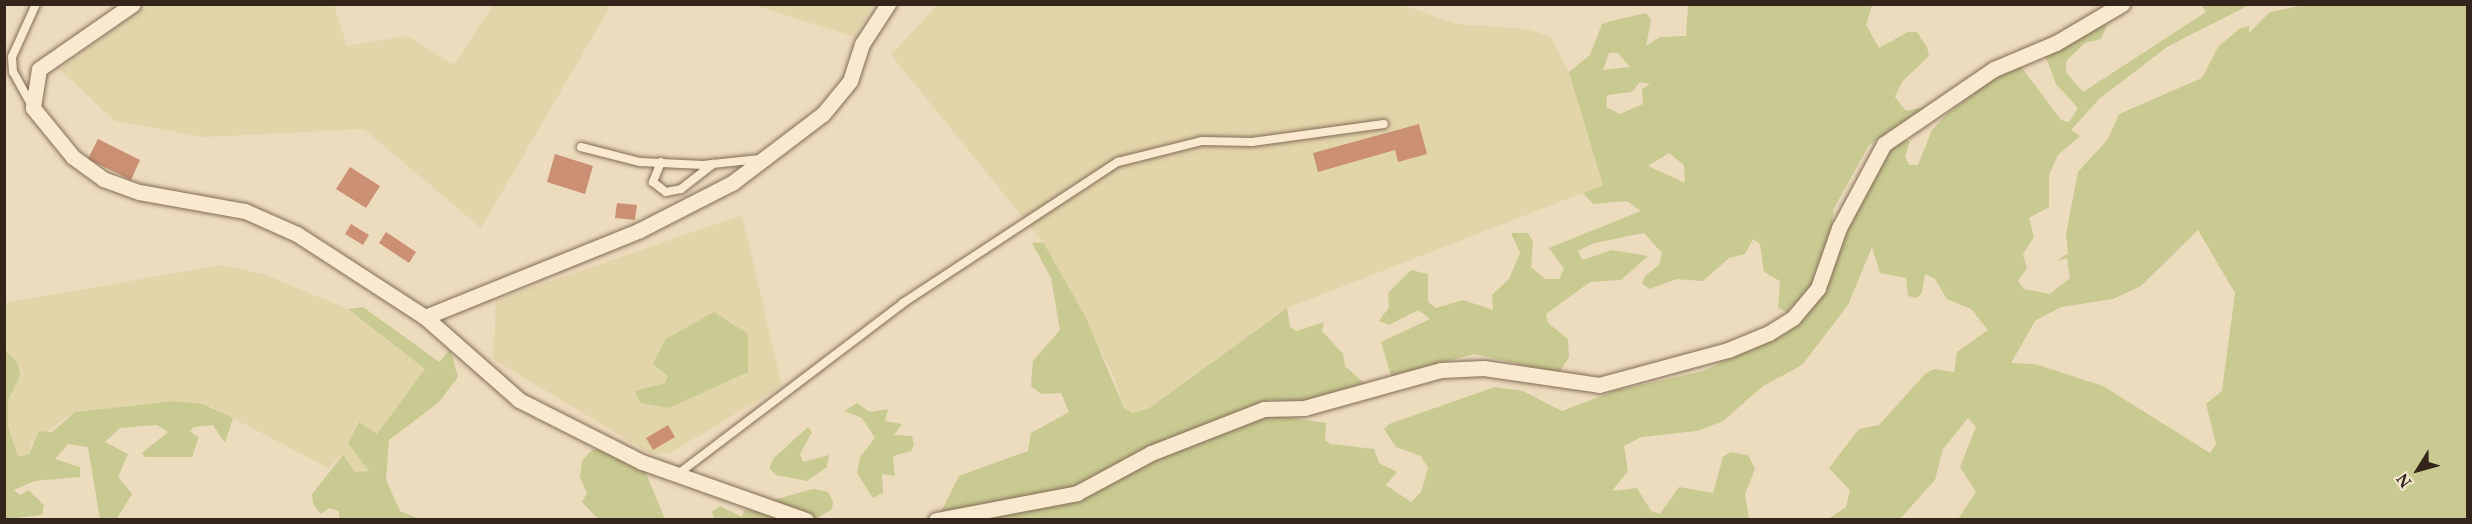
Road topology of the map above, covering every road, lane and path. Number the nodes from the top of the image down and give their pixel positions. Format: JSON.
{"nodes":[{"id":1,"x":36,"y":4,"type":"edge"},
{"id":2,"x":133,"y":4,"type":"edge"},
{"id":3,"x":888,"y":4,"type":"edge"},
{"id":4,"x":2122,"y":4,"type":"edge"},
{"id":5,"x":33,"y":108,"type":"junction"},
{"id":6,"x":1383,"y":124,"type":"dead end"},
{"id":7,"x":582,"y":147,"type":"dead end"},
{"id":8,"x":767,"y":158,"type":"junction"},
{"id":9,"x":661,"y":162,"type":"junction"},
{"id":10,"x":714,"y":164,"type":"junction"},
{"id":11,"x":425,"y":317,"type":"junction"},
{"id":12,"x":678,"y":474,"type":"junction"},
{"id":13,"x":806,"y":519,"type":"edge"},
{"id":14,"x":936,"y":519,"type":"edge"}],
"edges":[{"from":1,"to":5,"type":"lane"},
{"from":2,"to":5,"type":"street"},
{"from":3,"to":8,"type":"street"},
{"from":4,"to":14,"type":"street"},
{"from":5,"to":11,"type":"street"},
{"from":6,"to":12,"type":"lane"},
{"from":7,"to":9,"type":"lane"},
{"from":8,"to":10,"type":"lane"},
{"from":8,"to":11,"type":"street"},
{"from":9,"to":10,"type":"lane"},
{"from":9,"to":10,"type":"lane"},
{"from":11,"to":12,"type":"street"},
{"from":12,"to":13,"type":"street"}]}
